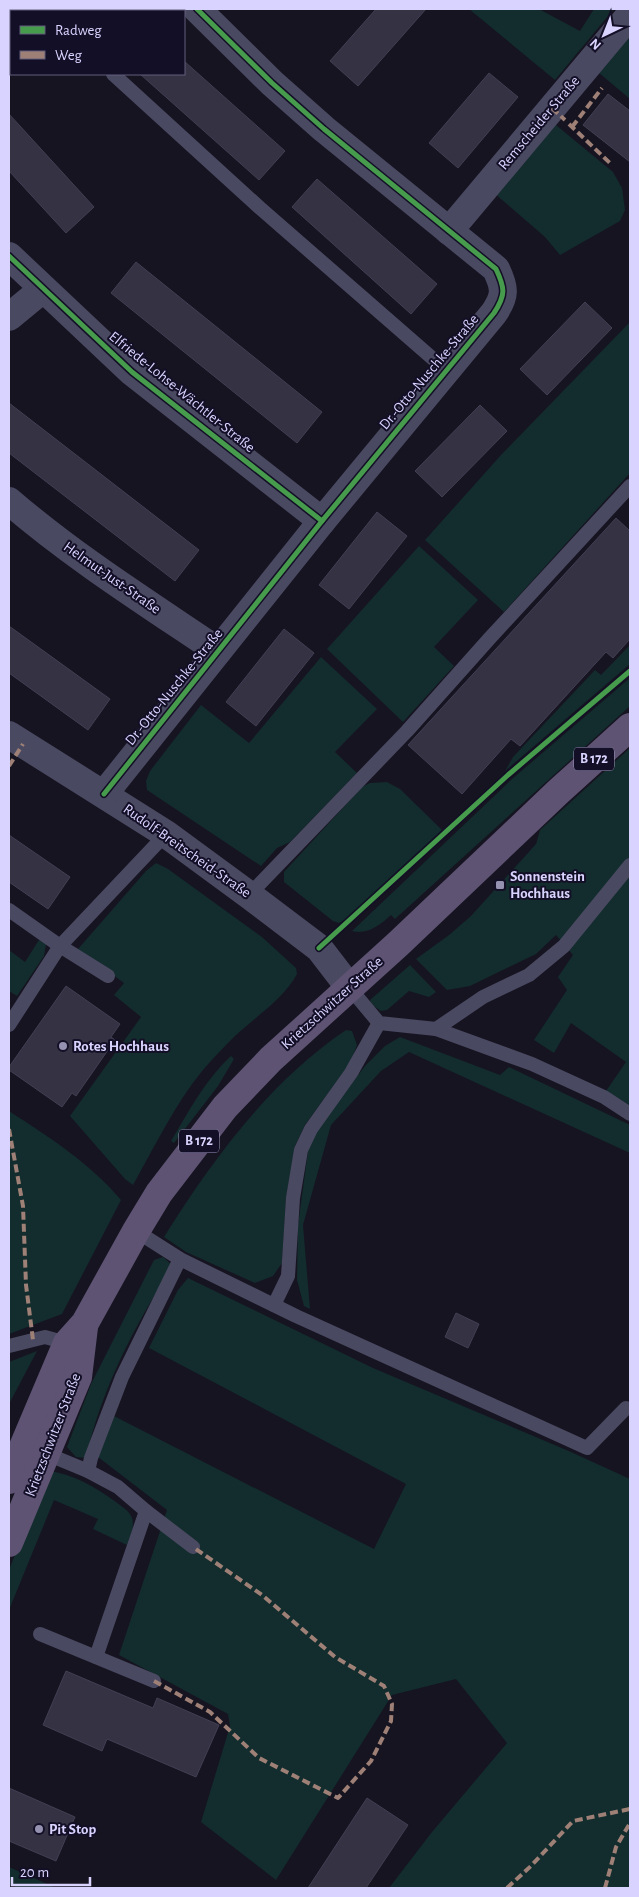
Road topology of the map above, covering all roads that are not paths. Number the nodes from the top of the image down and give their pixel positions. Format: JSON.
{"nodes":[{"id":1,"x":197,"y":9,"type":"edge"},
{"id":2,"x":630,"y":15,"type":"edge"},
{"id":3,"x":114,"y":75,"type":"edge"},
{"id":4,"x":449,"y":231,"type":"junction"},
{"id":5,"x":9,"y":256,"type":"edge"},
{"id":6,"x":43,"y":289,"type":"junction"},
{"id":7,"x":9,"y":317,"type":"edge"},
{"id":8,"x":447,"y":371,"type":"junction"},
{"id":9,"x":630,"y":486,"type":"edge"},
{"id":10,"x":9,"y":501,"type":"edge"},
{"id":11,"x":322,"y":521,"type":"junction"},
{"id":12,"x":218,"y":651,"type":"junction"},
{"id":13,"x":630,"y":727,"type":"edge"},
{"id":14,"x":9,"y":736,"type":"edge"},
{"id":15,"x":104,"y":794,"type":"junction"},
{"id":16,"x":166,"y":834,"type":"junction"},
{"id":17,"x":630,"y":865,"type":"edge"},
{"id":18,"x":249,"y":894,"type":"junction"},
{"id":19,"x":9,"y":910,"type":"edge"},
{"id":20,"x":60,"y":946,"type":"junction"},
{"id":21,"x":108,"y":976,"type":"dead end"},
{"id":22,"x":349,"y":987,"type":"junction"},
{"id":23,"x":379,"y":1023,"type":"junction"},
{"id":24,"x":9,"y":1025,"type":"edge"},
{"id":25,"x":436,"y":1029,"type":"junction"},
{"id":26,"x":630,"y":1114,"type":"edge"},
{"id":27,"x":136,"y":1231,"type":"junction"},
{"id":28,"x":180,"y":1259,"type":"junction"},
{"id":29,"x":274,"y":1305,"type":"junction"},
{"id":30,"x":85,"y":1323,"type":"junction"},
{"id":31,"x":68,"y":1343,"type":"junction"},
{"id":32,"x":9,"y":1346,"type":"edge"},
{"id":33,"x":626,"y":1408,"type":"dead end"},
{"id":34,"x":47,"y":1454,"type":"junction"},
{"id":35,"x":88,"y":1471,"type":"junction"},
{"id":36,"x":9,"y":1480,"type":"edge"},
{"id":37,"x":146,"y":1511,"type":"junction"},
{"id":38,"x":9,"y":1543,"type":"edge"},
{"id":39,"x":193,"y":1547,"type":"dead end"},
{"id":40,"x":40,"y":1634,"type":"dead end"},
{"id":41,"x":96,"y":1657,"type":"junction"},
{"id":42,"x":154,"y":1681,"type":"dead end"}],
"edges":[{"from":1,"to":4,"type":"street","name":"Dr.-Otto-Nuschke-Straße"},
{"from":2,"to":4,"type":"street","name":"Remscheider Straße"},
{"from":3,"to":8,"type":"lane"},
{"from":4,"to":8,"type":"street","name":"Dr.-Otto-Nuschke-Straße"},
{"from":5,"to":6,"type":"street","name":"Elfriede-Lohse-Wächtler-Straße"},
{"from":6,"to":7,"type":"street"},
{"from":6,"to":11,"type":"street","name":"Elfriede-Lohse-Wächtler-Straße"},
{"from":8,"to":11,"type":"street","name":"Dr.-Otto-Nuschke-Straße"},
{"from":9,"to":18,"type":"lane"},
{"from":10,"to":12,"type":"street","name":"Helmut-Just-Straße"},
{"from":11,"to":12,"type":"street","name":"Dr.-Otto-Nuschke-Straße"},
{"from":12,"to":15,"type":"street","name":"Dr.-Otto-Nuschke-Straße"},
{"from":13,"to":22,"type":"main road","name":"Krietzschwitzer Straße","number":"B 172"},
{"from":14,"to":15,"type":"street","name":"Rudolf-Breitscheid-Straße"},
{"from":15,"to":16,"type":"street","name":"Rudolf-Breitscheid-Straße"},
{"from":16,"to":18,"type":"street","name":"Rudolf-Breitscheid-Straße"},
{"from":16,"to":20,"type":"lane"},
{"from":17,"to":25,"type":"lane"},
{"from":18,"to":22,"type":"street","name":"Rudolf-Breitscheid-Straße"},
{"from":19,"to":20,"type":"lane"},
{"from":20,"to":21,"type":"lane"},
{"from":20,"to":24,"type":"lane"},
{"from":22,"to":23,"type":"lane"},
{"from":22,"to":27,"type":"main road","name":"Krietzschwitzer Straße","number":"B 172"},
{"from":23,"to":25,"type":"lane"},
{"from":23,"to":29,"type":"lane"},
{"from":25,"to":26,"type":"lane"},
{"from":27,"to":28,"type":"lane"},
{"from":27,"to":30,"type":"main road","name":"Krietzschwitzer Straße","number":"B 172"},
{"from":28,"to":29,"type":"lane"},
{"from":28,"to":35,"type":"lane"},
{"from":29,"to":33,"type":"lane"},
{"from":30,"to":31,"type":"main road","name":"Krietzschwitzer Straße","number":"B 172"},
{"from":30,"to":34,"type":"main road","name":"Krietzschwitzer Straße","number":"B 172"},
{"from":31,"to":32,"type":"lane"},
{"from":31,"to":36,"type":"main road","name":"Krietzschwitzer Straße","number":"B 172"},
{"from":34,"to":35,"type":"lane"},
{"from":34,"to":38,"type":"main road","name":"Krietzschwitzer Straße","number":"B 172"},
{"from":35,"to":37,"type":"lane"},
{"from":37,"to":39,"type":"lane"},
{"from":37,"to":41,"type":"lane"},
{"from":40,"to":41,"type":"lane"},
{"from":41,"to":42,"type":"lane"}]}
